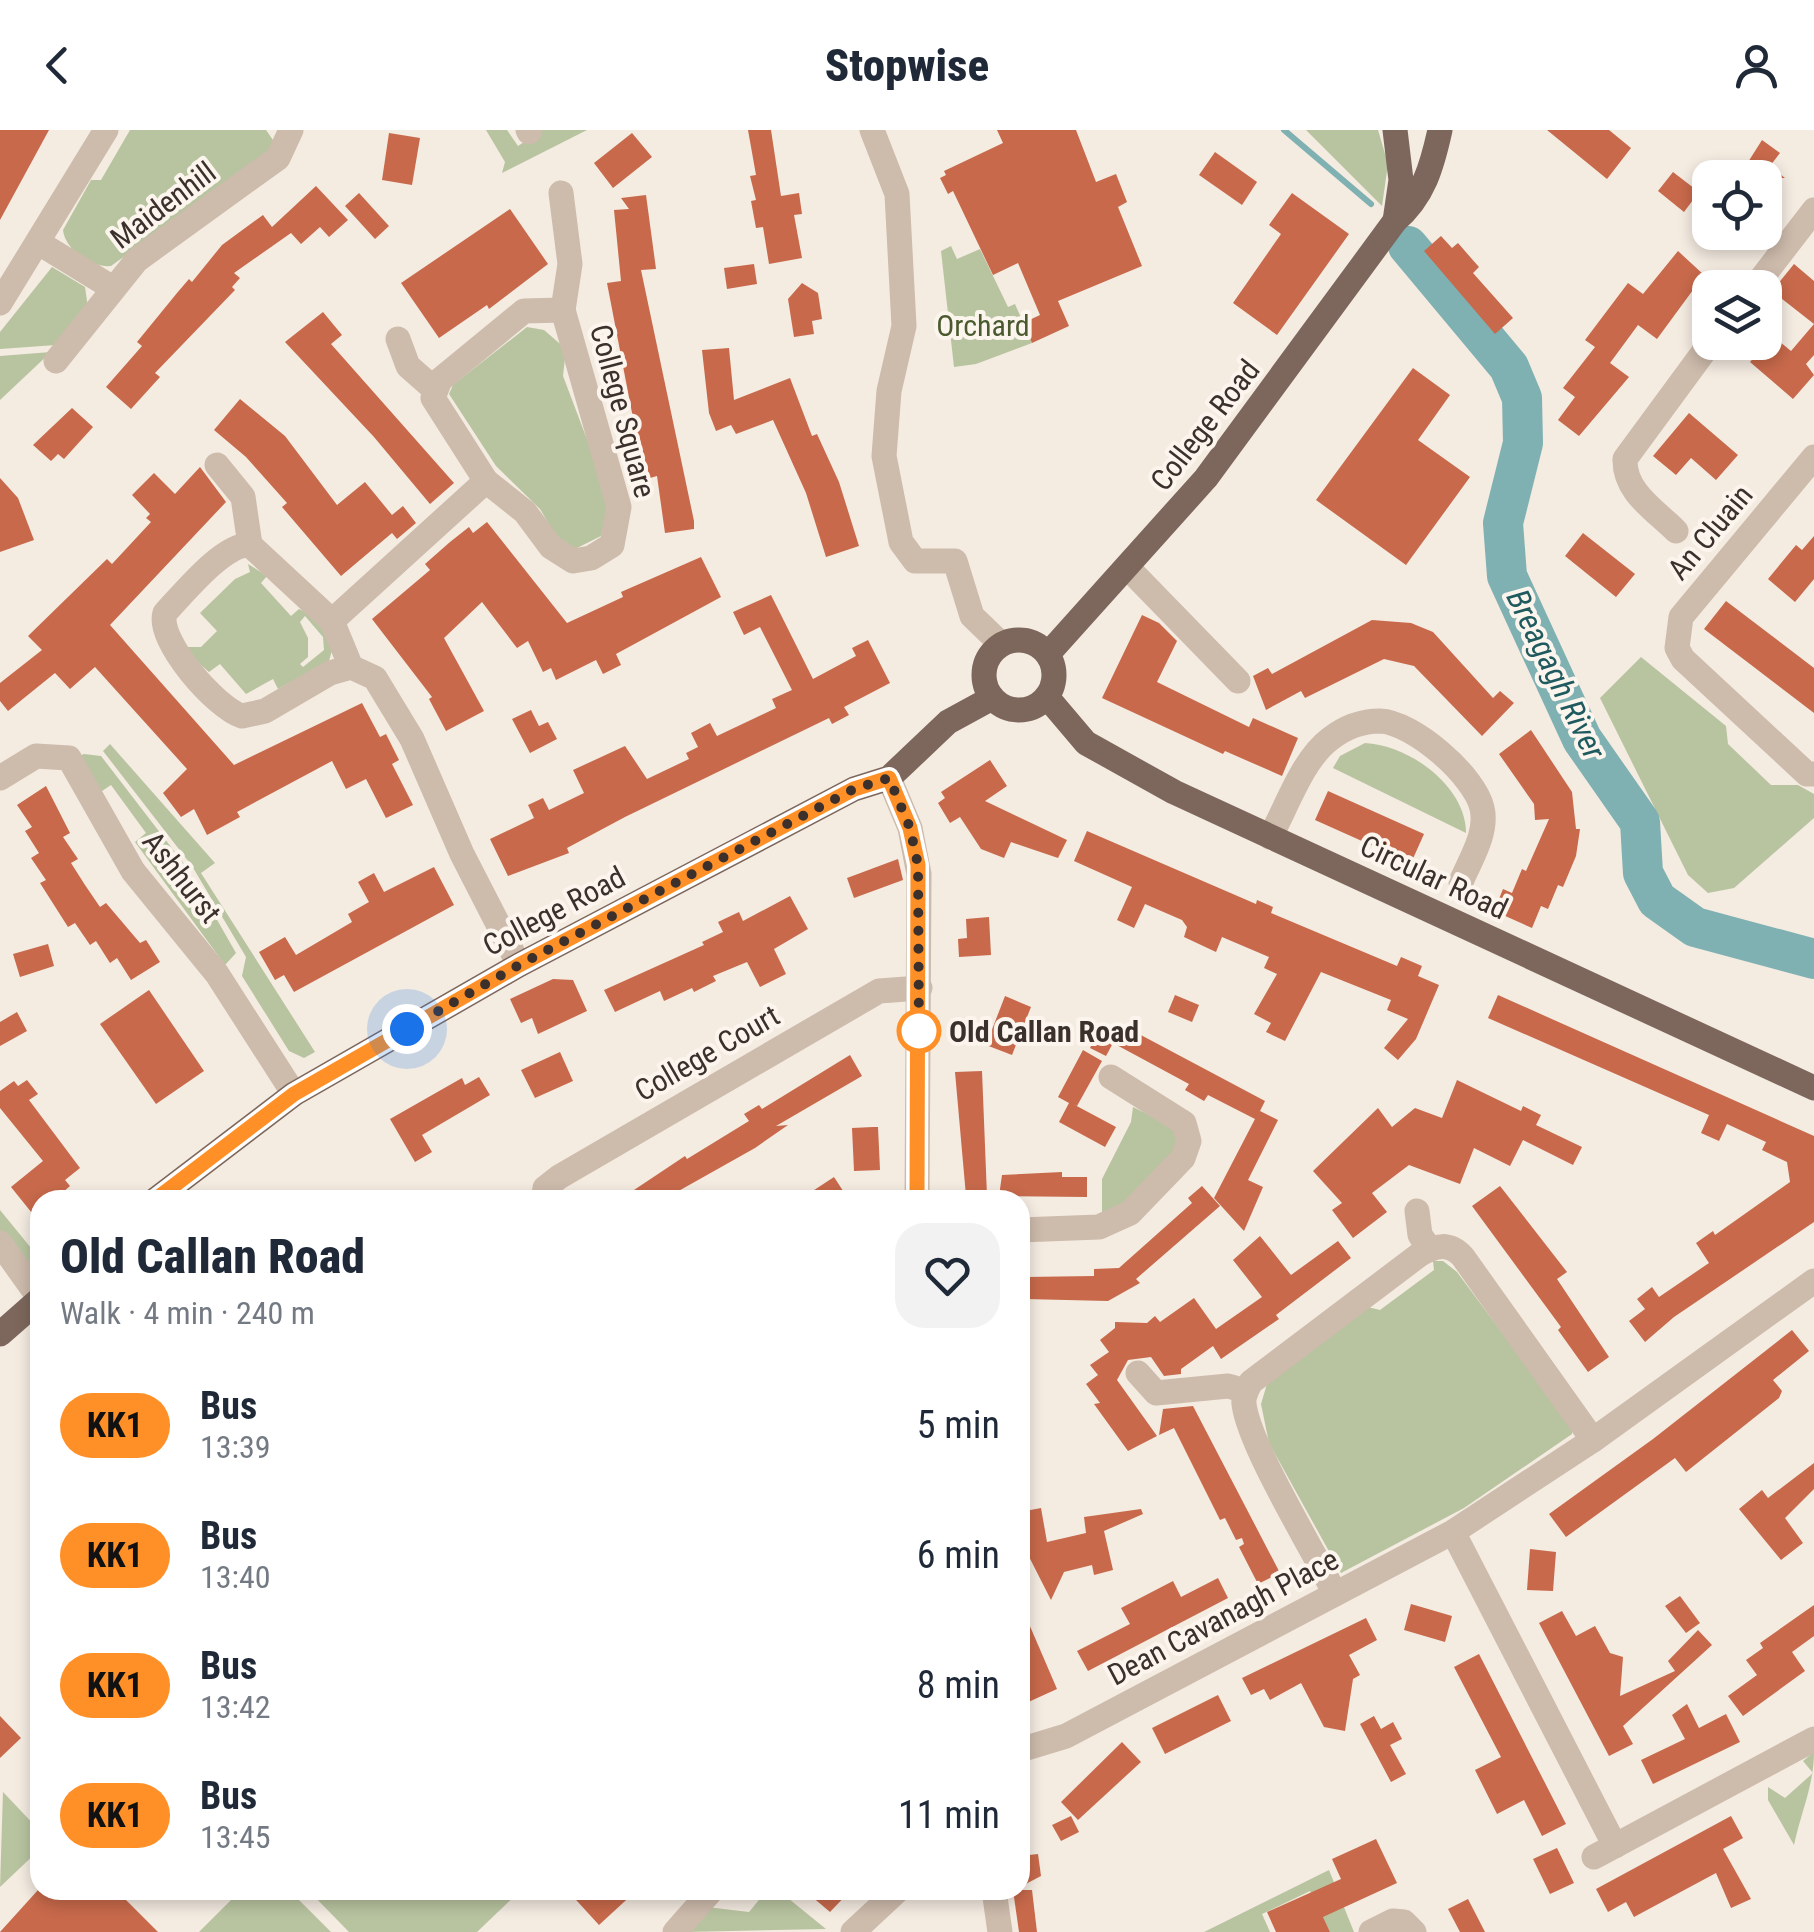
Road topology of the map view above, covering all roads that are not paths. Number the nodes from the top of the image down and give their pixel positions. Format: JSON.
{"nodes":[{"id":1,"x":106,"y":130,"type":"edge"},
{"id":2,"x":290,"y":130,"type":"edge"},
{"id":3,"x":872,"y":130,"type":"edge"},
{"id":4,"x":1395,"y":130,"type":"edge"},
{"id":5,"x":1440,"y":130,"type":"edge"},
{"id":6,"x":561,"y":193,"type":"dead end"},
{"id":7,"x":1811,"y":220,"type":"edge"},
{"id":8,"x":1396,"y":221,"type":"junction"},
{"id":9,"x":39,"y":243,"type":"junction"},
{"id":10,"x":1769,"y":270,"type":"edge"},
{"id":11,"x":112,"y":287,"type":"junction"},
{"id":12,"x":0,"y":303,"type":"edge"},
{"id":13,"x":563,"y":310,"type":"junction"},
{"id":14,"x":398,"y":340,"type":"dead end"},
{"id":15,"x":56,"y":360,"type":"dead end"},
{"id":16,"x":1698,"y":360,"type":"edge"},
{"id":17,"x":433,"y":388,"type":"junction"},
{"id":18,"x":1814,"y":457,"type":"edge"},
{"id":19,"x":217,"y":465,"type":"dead end"},
{"id":20,"x":486,"y":481,"type":"junction"},
{"id":21,"x":1676,"y":531,"type":"dead end"},
{"id":22,"x":250,"y":545,"type":"junction"},
{"id":23,"x":1128,"y":568,"type":"junction"},
{"id":24,"x":332,"y":621,"type":"junction"},
{"id":25,"x":1001,"y":644,"type":"junction"},
{"id":26,"x":1048,"y":654,"type":"junction"},
{"id":27,"x":351,"y":668,"type":"junction"},
{"id":28,"x":1238,"y":681,"type":"dead end"},
{"id":29,"x":1047,"y":696,"type":"junction"},
{"id":30,"x":992,"y":698,"type":"junction"},
{"id":31,"x":1814,"y":774,"type":"edge"},
{"id":32,"x":0,"y":778,"type":"edge"},
{"id":33,"x":889,"y":778,"type":"junction"},
{"id":34,"x":1270,"y":837,"type":"junction"},
{"id":35,"x":1461,"y":882,"type":"dead end"},
{"id":36,"x":519,"y":965,"type":"junction"},
{"id":37,"x":920,"y":988,"type":"junction"},
{"id":38,"x":1111,"y":1077,"type":"dead end"},
{"id":39,"x":1814,"y":1088,"type":"edge"},
{"id":40,"x":294,"y":1094,"type":"junction"},
{"id":41,"x":167,"y":1190,"type":"edge"},
{"id":42,"x":545,"y":1190,"type":"edge"},
{"id":43,"x":917,"y":1190,"type":"edge"},
{"id":44,"x":1417,"y":1211,"type":"dead end"},
{"id":45,"x":1030,"y":1230,"type":"edge"},
{"id":46,"x":0,"y":1243,"type":"edge"},
{"id":47,"x":1430,"y":1249,"type":"junction"},
{"id":48,"x":1814,"y":1281,"type":"edge"},
{"id":49,"x":30,"y":1285,"type":"edge"},
{"id":50,"x":30,"y":1308,"type":"edge"},
{"id":51,"x":0,"y":1334,"type":"edge"},
{"id":52,"x":1138,"y":1373,"type":"dead end"},
{"id":53,"x":1246,"y":1391,"type":"junction"},
{"id":54,"x":1593,"y":1440,"type":"junction"},
{"id":55,"x":1453,"y":1532,"type":"junction"},
{"id":56,"x":1336,"y":1594,"type":"junction"},
{"id":57,"x":1814,"y":1740,"type":"edge"},
{"id":58,"x":1030,"y":1747,"type":"edge"},
{"id":59,"x":703,"y":1900,"type":"edge"},
{"id":60,"x":887,"y":1900,"type":"edge"},
{"id":61,"x":995,"y":1900,"type":"edge"},
{"id":62,"x":675,"y":1932,"type":"edge"},
{"id":63,"x":853,"y":1932,"type":"edge"},
{"id":64,"x":1000,"y":1932,"type":"edge"},
{"id":65,"x":1371,"y":1932,"type":"edge"},
{"id":66,"x":1414,"y":1932,"type":"edge"}],
"edges":[{"from":1,"to":9,"type":"street"},
{"from":2,"to":11,"type":"street","name":"Maidenhill"},
{"from":3,"to":25,"type":"street"},
{"from":4,"to":8,"type":"main road"},
{"from":5,"to":8,"type":"main road","name":"College Road"},
{"from":6,"to":13,"type":"street","name":"College Square"},
{"from":7,"to":10,"type":"street"},
{"from":8,"to":23,"type":"main road","name":"College Road"},
{"from":9,"to":11,"type":"street","name":"Maidenhill"},
{"from":9,"to":12,"type":"street"},
{"from":11,"to":15,"type":"street","name":"Maidenhill"},
{"from":13,"to":17,"type":"street","name":"College Square"},
{"from":13,"to":20,"type":"street","name":"College Square"},
{"from":14,"to":17,"type":"street"},
{"from":16,"to":21,"type":"street"},
{"from":17,"to":20,"type":"street","name":"College Square"},
{"from":18,"to":31,"type":"street","name":"An Cluain"},
{"from":19,"to":22,"type":"street"},
{"from":20,"to":24,"type":"street"},
{"from":22,"to":24,"type":"street"},
{"from":22,"to":27,"type":"street"},
{"from":23,"to":26,"type":"main road","name":"College Road"},
{"from":23,"to":28,"type":"street"},
{"from":24,"to":27,"type":"street"},
{"from":25,"to":26,"type":"main road"},
{"from":25,"to":30,"type":"main road"},
{"from":26,"to":29,"type":"main road"},
{"from":27,"to":36,"type":"street"},
{"from":29,"to":30,"type":"main road"},
{"from":29,"to":34,"type":"main road","name":"Circular Road"},
{"from":30,"to":33,"type":"main road","name":"College Road"},
{"from":32,"to":40,"type":"street","name":"Ashhurst"},
{"from":33,"to":36,"type":"main road","name":"College Road"},
{"from":33,"to":37,"type":"street"},
{"from":34,"to":35,"type":"street"},
{"from":34,"to":39,"type":"main road","name":"Circular Road"},
{"from":36,"to":40,"type":"main road","name":"College Road"},
{"from":37,"to":42,"type":"street","name":"College Court"},
{"from":37,"to":43,"type":"street"},
{"from":38,"to":45,"type":"street"},
{"from":40,"to":41,"type":"main road","name":"College Road"},
{"from":44,"to":47,"type":"street"},
{"from":46,"to":49,"type":"street"},
{"from":47,"to":53,"type":"street"},
{"from":47,"to":54,"type":"street"},
{"from":48,"to":54,"type":"street","name":"Dean Cavanagh Place"},
{"from":50,"to":51,"type":"main road"},
{"from":52,"to":53,"type":"street"},
{"from":53,"to":56,"type":"street"},
{"from":54,"to":55,"type":"street","name":"Dean Cavanagh Place"},
{"from":55,"to":56,"type":"street","name":"Dean Cavanagh Place"},
{"from":55,"to":57,"type":"street"},
{"from":56,"to":58,"type":"street","name":"Dean Cavanagh Place"},
{"from":59,"to":62,"type":"street"},
{"from":60,"to":63,"type":"street"},
{"from":61,"to":64,"type":"street"},
{"from":65,"to":66,"type":"street"}]}
